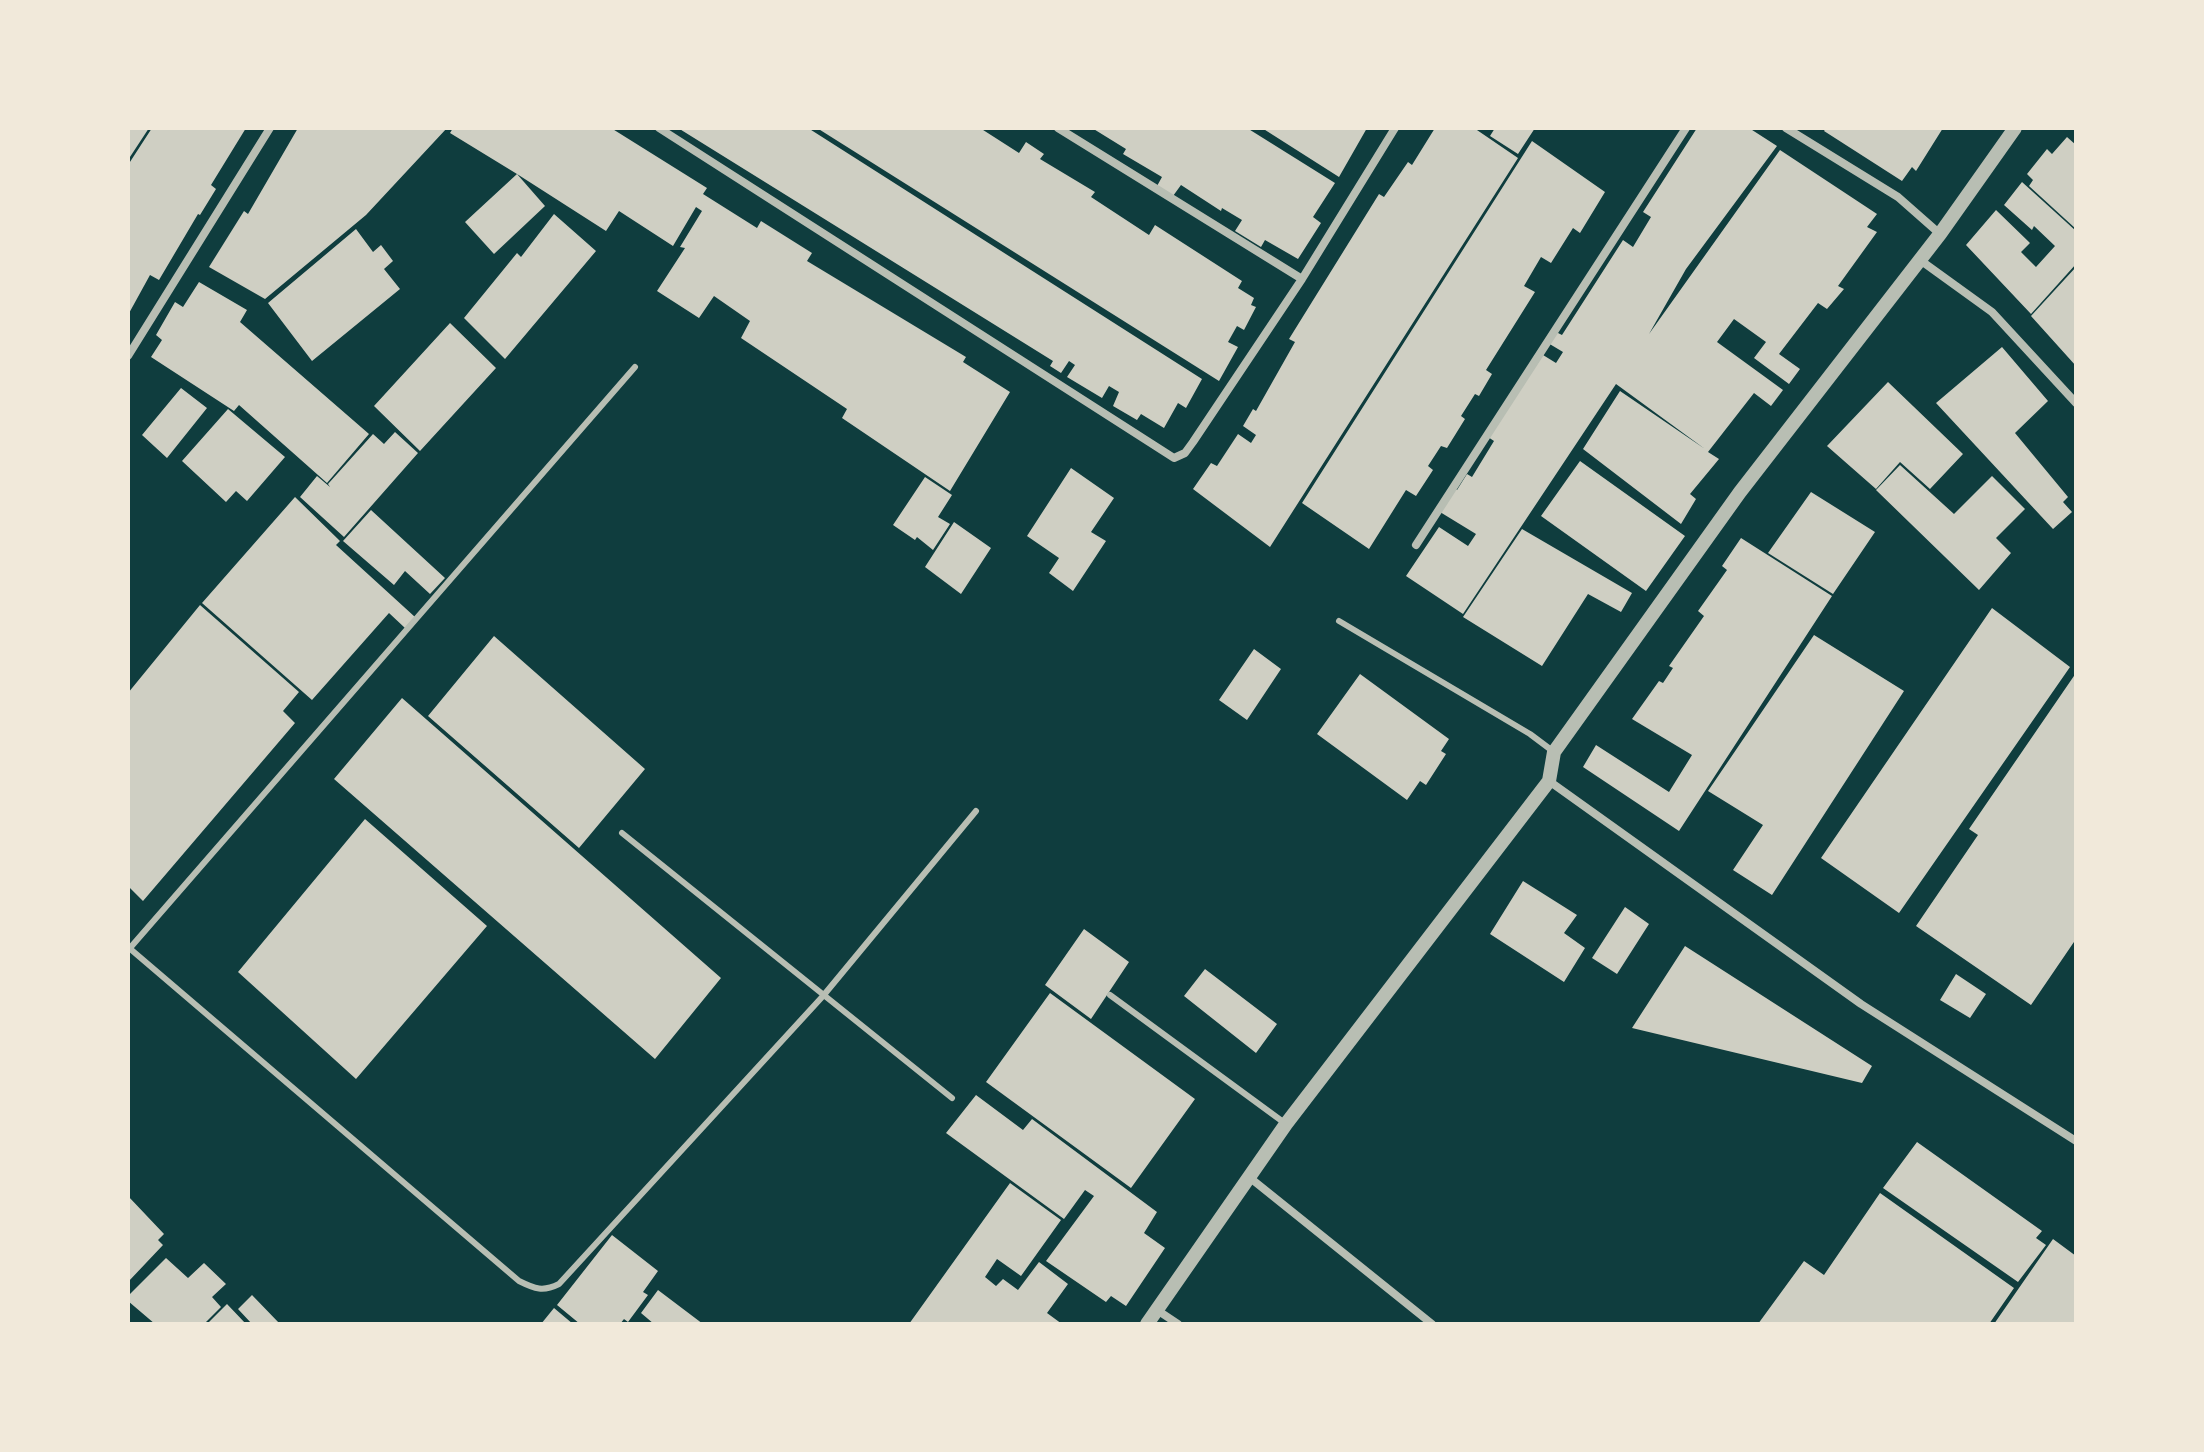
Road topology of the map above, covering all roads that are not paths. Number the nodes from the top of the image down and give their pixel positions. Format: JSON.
{"nodes":[{"id":1,"x":270,"y":128,"type":"edge"},
{"id":2,"x":659,"y":128,"type":"edge"},
{"id":3,"x":1058,"y":128,"type":"edge"},
{"id":4,"x":1395,"y":128,"type":"edge"},
{"id":5,"x":1686,"y":128,"type":"edge"},
{"id":6,"x":1786,"y":128,"type":"edge"},
{"id":7,"x":2015,"y":128,"type":"edge"},
{"id":8,"x":1940,"y":234,"type":"junction"},
{"id":9,"x":1920,"y":260,"type":"junction"},
{"id":10,"x":1302,"y":279,"type":"junction"},
{"id":11,"x":128,"y":356,"type":"edge"},
{"id":12,"x":635,"y":367,"type":"dead end"},
{"id":13,"x":2076,"y":403,"type":"edge"},
{"id":14,"x":1416,"y":545,"type":"dead end"},
{"id":15,"x":1339,"y":621,"type":"dead end"},
{"id":16,"x":1554,"y":752,"type":"junction"},
{"id":17,"x":1549,"y":781,"type":"junction"},
{"id":18,"x":976,"y":811,"type":"dead end"},
{"id":19,"x":622,"y":833,"type":"dead end"},
{"id":20,"x":129,"y":948,"type":"edge"},
{"id":21,"x":1110,"y":995,"type":"dead end"},
{"id":22,"x":823,"y":996,"type":"junction"},
{"id":23,"x":952,"y":1098,"type":"dead end"},
{"id":24,"x":1286,"y":1124,"type":"junction"},
{"id":25,"x":2076,"y":1141,"type":"edge"},
{"id":26,"x":1249,"y":1177,"type":"junction"},
{"id":27,"x":1157,"y":1310,"type":"junction"},
{"id":28,"x":1147,"y":1324,"type":"edge"},
{"id":29,"x":1178,"y":1324,"type":"edge"},
{"id":30,"x":1432,"y":1324,"type":"edge"}],
"edges":[{"from":1,"to":11,"type":"street"},
{"from":2,"to":10,"type":"street"},
{"from":3,"to":10,"type":"street"},
{"from":4,"to":10,"type":"street"},
{"from":5,"to":14,"type":"street"},
{"from":6,"to":8,"type":"street"},
{"from":7,"to":8,"type":"street"},
{"from":8,"to":9,"type":"street"},
{"from":9,"to":13,"type":"street"},
{"from":9,"to":16,"type":"street"},
{"from":12,"to":20,"type":"lane"},
{"from":15,"to":16,"type":"lane"},
{"from":16,"to":17,"type":"street"},
{"from":17,"to":24,"type":"street"},
{"from":17,"to":25,"type":"street"},
{"from":18,"to":22,"type":"lane"},
{"from":19,"to":22,"type":"lane"},
{"from":20,"to":22,"type":"lane"},
{"from":21,"to":24,"type":"lane"},
{"from":22,"to":23,"type":"lane"},
{"from":24,"to":26,"type":"street"},
{"from":26,"to":27,"type":"street"},
{"from":26,"to":30,"type":"street"},
{"from":27,"to":28,"type":"street"},
{"from":27,"to":29,"type":"street"}]}
